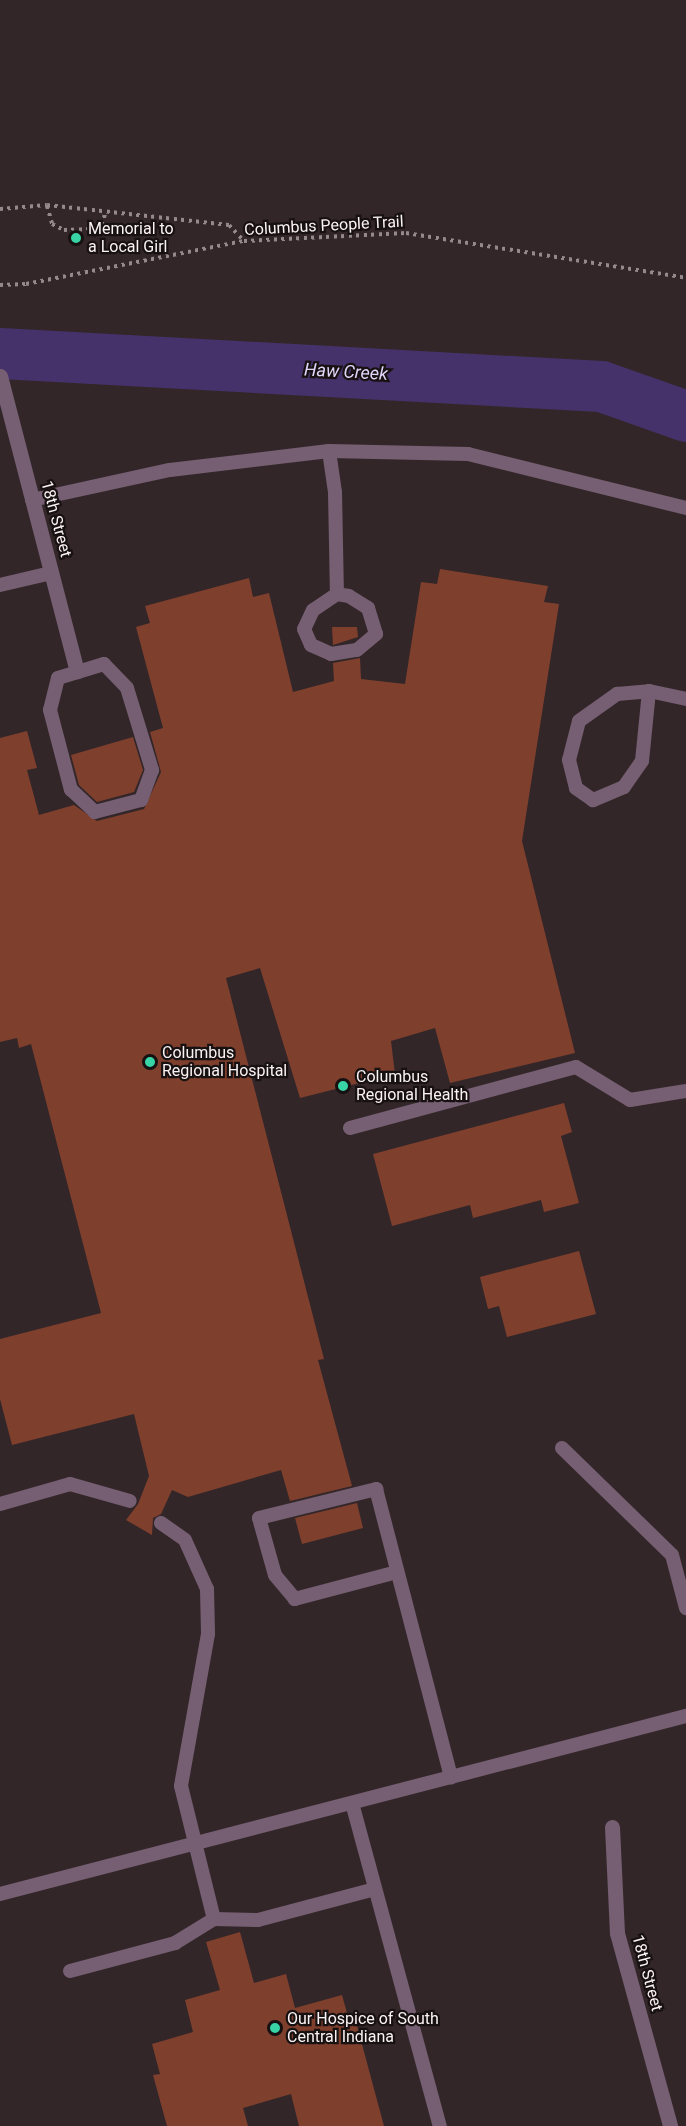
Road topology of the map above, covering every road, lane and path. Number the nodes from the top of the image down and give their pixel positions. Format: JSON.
{"nodes":[{"id":1,"x":47,"y":205,"type":"junction"},
{"id":2,"x":0,"y":209,"type":"edge"},
{"id":3,"x":105,"y":214,"type":"junction"},
{"id":4,"x":244,"y":241,"type":"junction"},
{"id":5,"x":686,"y":278,"type":"edge"},
{"id":6,"x":0,"y":285,"type":"edge"},
{"id":7,"x":0,"y":376,"type":"edge"},
{"id":8,"x":328,"y":451,"type":"junction"},
{"id":9,"x":32,"y":501,"type":"junction"},
{"id":10,"x":686,"y":508,"type":"edge"},
{"id":11,"x":51,"y":573,"type":"junction"},
{"id":12,"x":0,"y":585,"type":"edge"},
{"id":13,"x":337,"y":594,"type":"junction"},
{"id":14,"x":77,"y":671,"type":"junction"},
{"id":15,"x":649,"y":691,"type":"junction"},
{"id":16,"x":686,"y":699,"type":"edge"},
{"id":17,"x":686,"y":1091,"type":"edge"},
{"id":18,"x":350,"y":1128,"type":"dead end"},
{"id":19,"x":562,"y":1448,"type":"dead end"},
{"id":20,"x":130,"y":1501,"type":"dead end"},
{"id":21,"x":0,"y":1504,"type":"edge"},
{"id":22,"x":161,"y":1523,"type":"dead end"},
{"id":23,"x":397,"y":1572,"type":"junction"},
{"id":24,"x":686,"y":1608,"type":"edge"},
{"id":25,"x":686,"y":1716,"type":"edge"},
{"id":26,"x":451,"y":1777,"type":"junction"},
{"id":27,"x":352,"y":1803,"type":"junction"},
{"id":28,"x":612,"y":1827,"type":"dead end"},
{"id":29,"x":195,"y":1843,"type":"junction"},
{"id":30,"x":375,"y":1889,"type":"junction"},
{"id":31,"x":0,"y":1894,"type":"edge"},
{"id":32,"x":214,"y":1919,"type":"junction"},
{"id":33,"x":70,"y":1971,"type":"dead end"},
{"id":34,"x":440,"y":2126,"type":"edge"},
{"id":35,"x":670,"y":2126,"type":"edge"}],
"edges":[{"from":1,"to":2,"type":"path"},
{"from":1,"to":3,"type":"path"},
{"from":1,"to":3,"type":"path"},
{"from":3,"to":4,"type":"path"},
{"from":4,"to":5,"type":"path","name":"Columbus People Trail"},
{"from":4,"to":6,"type":"path","name":"Columbus People Trail"},
{"from":7,"to":9,"type":"street","name":"18th Street"},
{"from":8,"to":9,"type":"lane"},
{"from":8,"to":10,"type":"lane"},
{"from":8,"to":13,"type":"lane"},
{"from":9,"to":11,"type":"street","name":"18th Street"},
{"from":11,"to":12,"type":"lane"},
{"from":11,"to":14,"type":"street","name":"18th Street"},
{"from":13,"to":13,"type":"lane"},
{"from":14,"to":14,"type":"lane"},
{"from":15,"to":15,"type":"lane"},
{"from":15,"to":16,"type":"lane"},
{"from":17,"to":18,"type":"lane"},
{"from":19,"to":24,"type":"lane"},
{"from":20,"to":21,"type":"lane"},
{"from":22,"to":29,"type":"lane"},
{"from":23,"to":23,"type":"lane"},
{"from":23,"to":26,"type":"lane"},
{"from":25,"to":26,"type":"lane"},
{"from":26,"to":27,"type":"lane"},
{"from":27,"to":29,"type":"lane"},
{"from":27,"to":30,"type":"lane"},
{"from":28,"to":35,"type":"street","name":"18th Street"},
{"from":29,"to":31,"type":"lane"},
{"from":29,"to":32,"type":"lane"},
{"from":30,"to":32,"type":"lane"},
{"from":30,"to":34,"type":"lane"},
{"from":32,"to":33,"type":"lane"}]}
